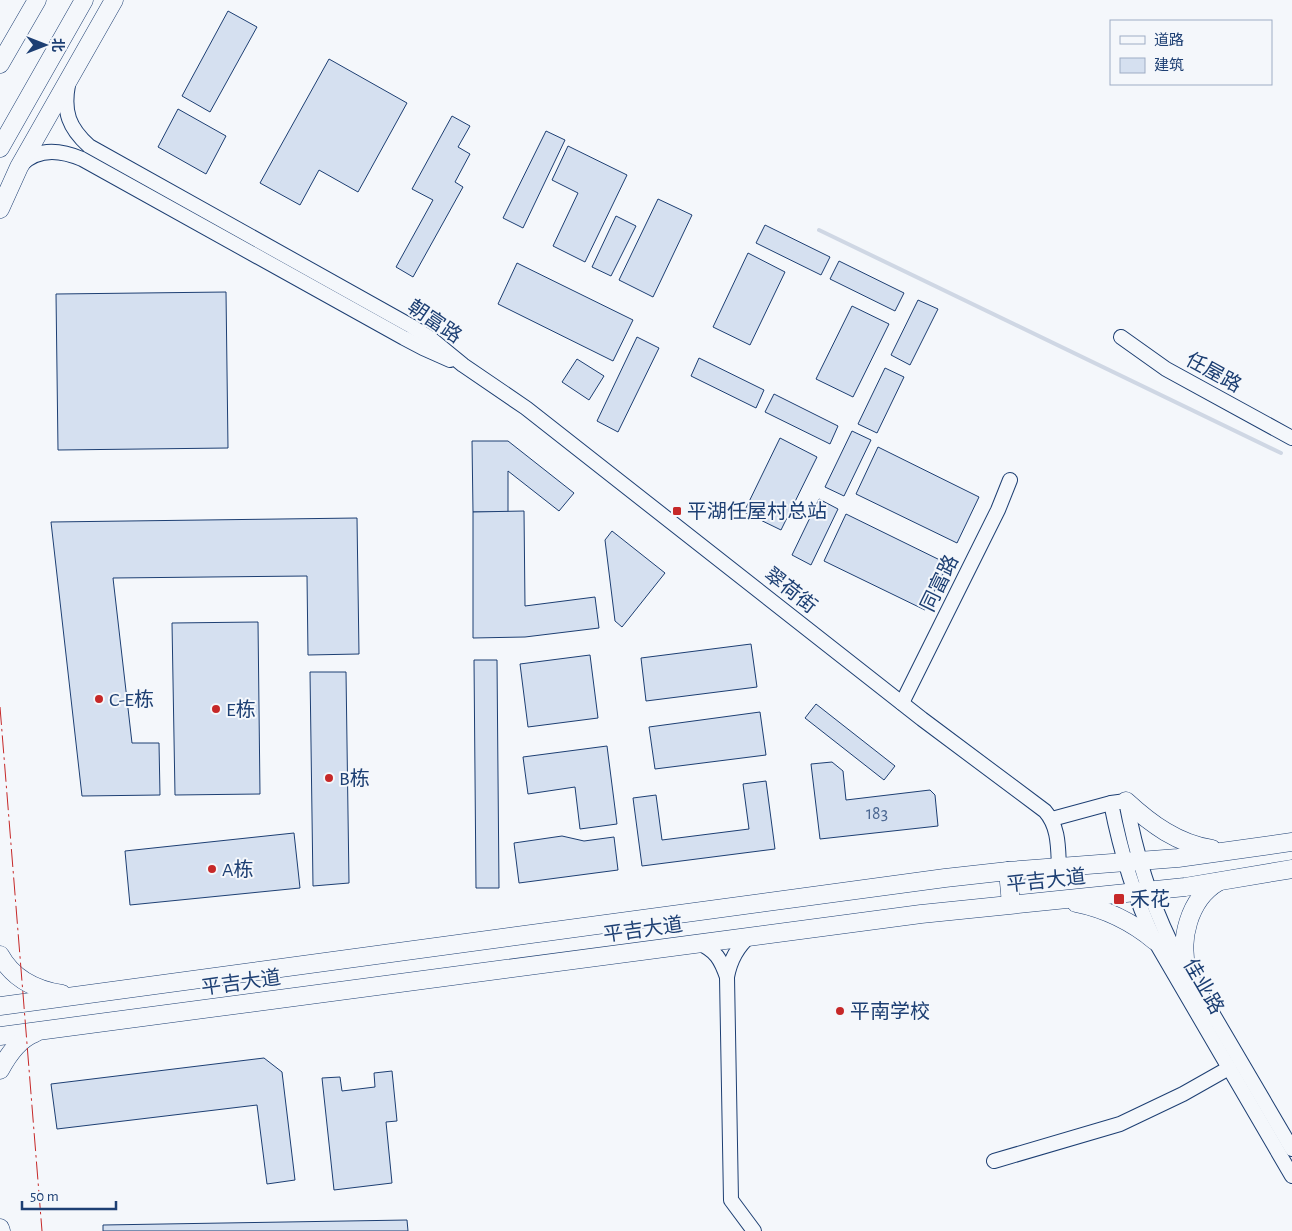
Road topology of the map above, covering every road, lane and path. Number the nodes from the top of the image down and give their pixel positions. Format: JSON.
{"nodes":[{"id":1,"x":37,"y":0,"type":"edge"},
{"id":2,"x":84,"y":0,"type":"edge"},
{"id":3,"x":104,"y":0,"type":"edge"},
{"id":4,"x":114,"y":0,"type":"edge"},
{"id":5,"x":0,"y":64,"type":"edge"},
{"id":6,"x":42,"y":74,"type":"junction"},
{"id":7,"x":69,"y":79,"type":"junction"},
{"id":8,"x":0,"y":148,"type":"edge"},
{"id":9,"x":20,"y":167,"type":"junction"},
{"id":10,"x":0,"y":209,"type":"edge"},
{"id":11,"x":1121,"y":337,"type":"dead end"},
{"id":12,"x":463,"y":365,"type":"junction"},
{"id":13,"x":1292,"y":438,"type":"edge"},
{"id":14,"x":1010,"y":480,"type":"dead end"},
{"id":15,"x":902,"y":703,"type":"junction"},
{"id":16,"x":1119,"y":802,"type":"junction"},
{"id":17,"x":1052,"y":818,"type":"junction"},
{"id":18,"x":1292,"y":842,"type":"edge"},
{"id":19,"x":1270,"y":845,"type":"junction"},
{"id":20,"x":1228,"y":851,"type":"junction"},
{"id":21,"x":1134,"y":861,"type":"junction"},
{"id":22,"x":1059,"y":867,"type":"junction"},
{"id":23,"x":1292,"y":870,"type":"edge"},
{"id":24,"x":1008,"y":871,"type":"junction"},
{"id":25,"x":1274,"y":872,"type":"junction"},
{"id":26,"x":1218,"y":882,"type":"junction"},
{"id":27,"x":1143,"y":891,"type":"junction"},
{"id":28,"x":1050,"y":900,"type":"junction"},
{"id":29,"x":1012,"y":904,"type":"junction"},
{"id":30,"x":750,"y":936,"type":"junction"},
{"id":31,"x":1155,"y":940,"type":"junction"},
{"id":32,"x":698,"y":943,"type":"junction"},
{"id":33,"x":0,"y":956,"type":"edge"},
{"id":34,"x":1188,"y":972,"type":"junction"},
{"id":35,"x":727,"y":977,"type":"junction"},
{"id":36,"x":80,"y":996,"type":"junction"},
{"id":37,"x":0,"y":1006,"type":"edge"},
{"id":38,"x":40,"y":1031,"type":"junction"},
{"id":39,"x":0,"y":1036,"type":"edge"},
{"id":40,"x":1229,"y":1068,"type":"junction"},
{"id":41,"x":0,"y":1070,"type":"edge"},
{"id":42,"x":1292,"y":1149,"type":"edge"},
{"id":43,"x":994,"y":1160,"type":"dead end"},
{"id":44,"x":1292,"y":1176,"type":"edge"},
{"id":45,"x":754,"y":1231,"type":"edge"}],
"edges":[{"from":1,"to":5,"type":"main road"},
{"from":2,"to":6,"type":"main road"},
{"from":3,"to":6,"type":"main road"},
{"from":4,"to":7,"type":"main road"},
{"from":6,"to":8,"type":"main road"},
{"from":7,"to":9,"type":"main road"},
{"from":7,"to":12,"type":"street","name":"朝富路"},
{"from":9,"to":10,"type":"main road"},
{"from":9,"to":12,"type":"street","name":"朝富路"},
{"from":11,"to":13,"type":"street","name":"任屋路"},
{"from":12,"to":15,"type":"street","name":"翠荷街"},
{"from":14,"to":15,"type":"street","name":"同富路"},
{"from":15,"to":17,"type":"street","name":"翠荷街"},
{"from":16,"to":17,"type":"street"},
{"from":16,"to":20,"type":"main road"},
{"from":16,"to":21,"type":"street","name":"佳业路"},
{"from":17,"to":22,"type":"street"},
{"from":18,"to":19,"type":"main road","name":"平吉大道"},
{"from":19,"to":20,"type":"main road","name":"平吉大道"},
{"from":19,"to":25,"type":"main road"},
{"from":20,"to":21,"type":"main road","name":"平吉大道"},
{"from":21,"to":22,"type":"main road","name":"平吉大道"},
{"from":21,"to":27,"type":"street","name":"佳业路"},
{"from":22,"to":24,"type":"main road","name":"平吉大道"},
{"from":23,"to":25,"type":"main road","name":"平吉大道"},
{"from":24,"to":29,"type":"main road"},
{"from":24,"to":36,"type":"main road","name":"平吉大道"},
{"from":25,"to":26,"type":"main road","name":"平吉大道"},
{"from":26,"to":27,"type":"main road","name":"平吉大道"},
{"from":26,"to":34,"type":"main road"},
{"from":27,"to":28,"type":"main road","name":"平吉大道"},
{"from":27,"to":31,"type":"street","name":"佳业路"},
{"from":27,"to":34,"type":"street","name":"佳业路"},
{"from":28,"to":29,"type":"main road","name":"平吉大道"},
{"from":28,"to":31,"type":"main road"},
{"from":29,"to":30,"type":"main road","name":"平吉大道"},
{"from":30,"to":32,"type":"main road","name":"平吉大道"},
{"from":30,"to":35,"type":"street"},
{"from":31,"to":40,"type":"street","name":"佳业路"},
{"from":32,"to":35,"type":"street"},
{"from":32,"to":38,"type":"main road","name":"平吉大道"},
{"from":33,"to":36,"type":"main road"},
{"from":34,"to":42,"type":"street","name":"佳业路"},
{"from":35,"to":45,"type":"street"},
{"from":36,"to":37,"type":"main road","name":"平吉大道"},
{"from":38,"to":39,"type":"main road","name":"平吉大道"},
{"from":38,"to":41,"type":"main road"},
{"from":40,"to":43,"type":"street"},
{"from":40,"to":44,"type":"street","name":"佳业路"}]}
